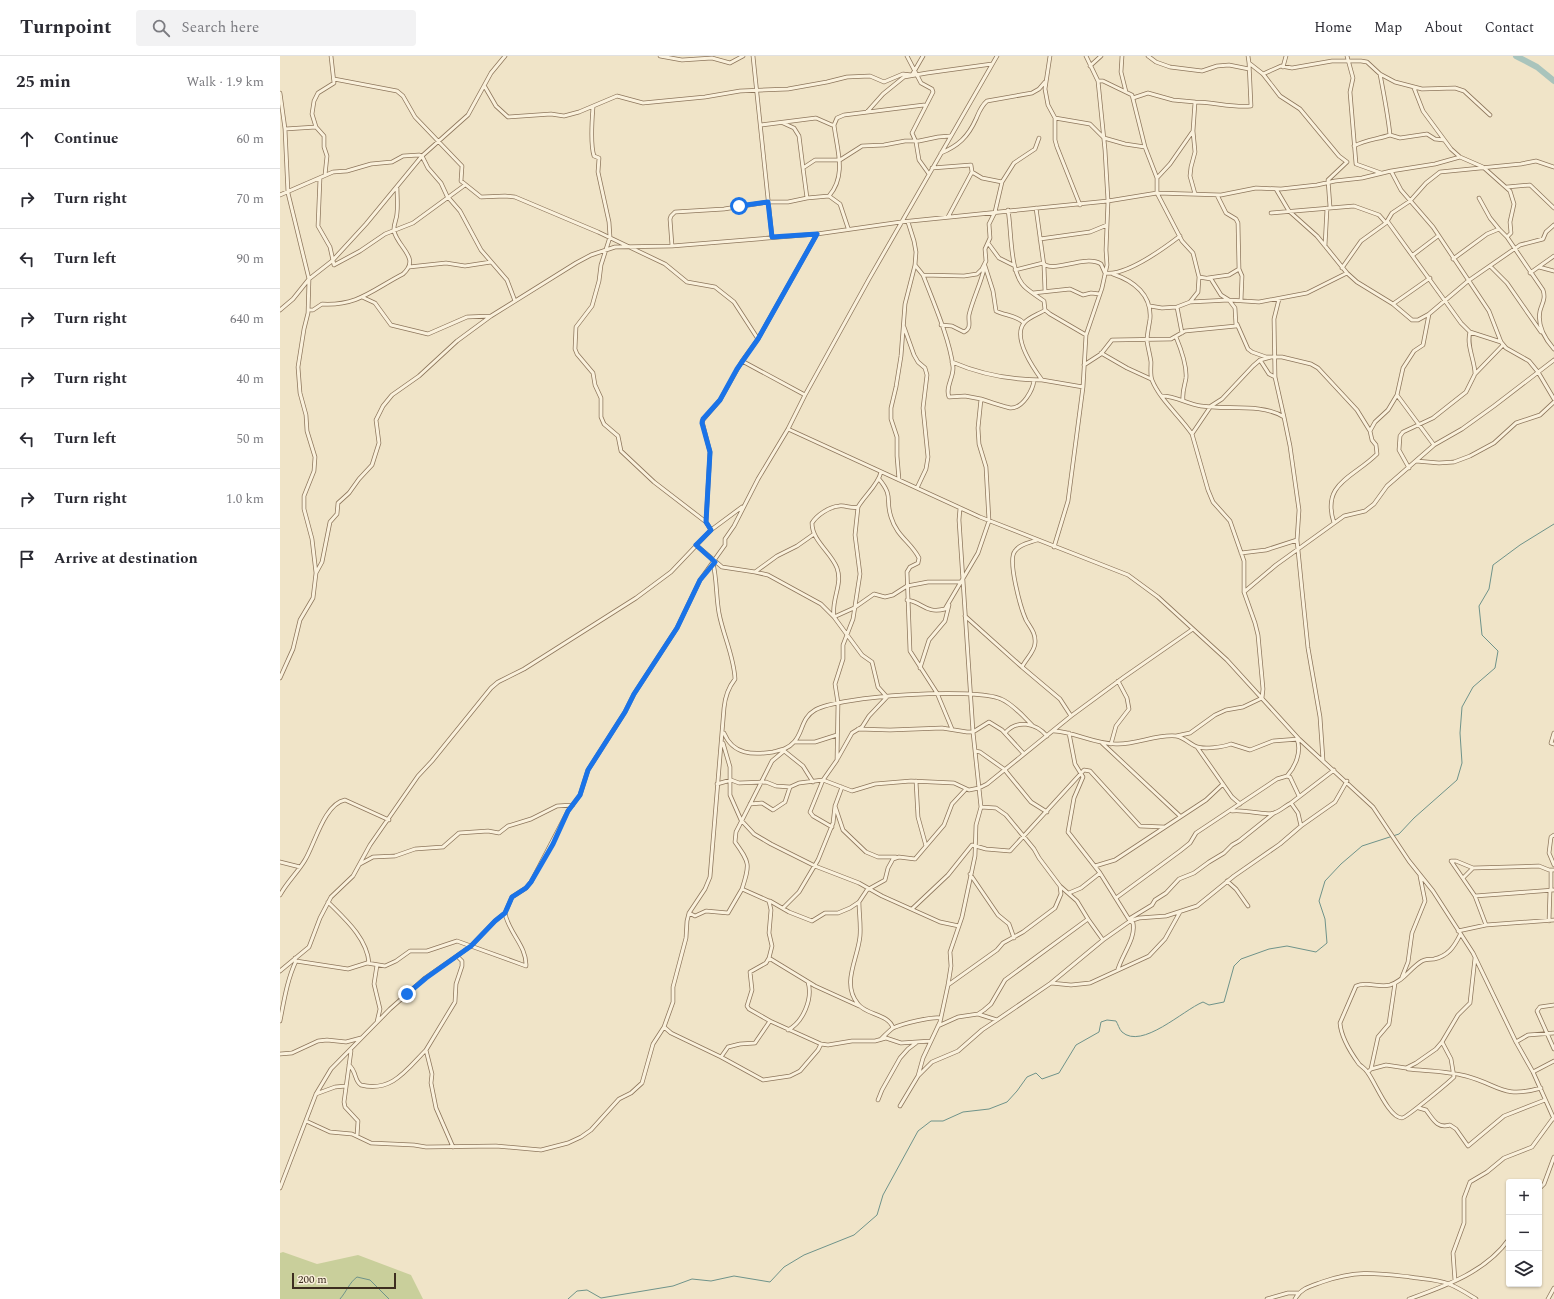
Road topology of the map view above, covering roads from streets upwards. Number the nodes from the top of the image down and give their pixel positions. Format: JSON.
{"nodes":[{"id":1,"x":331,"y":56,"type":"edge"},
{"id":2,"x":498,"y":56,"type":"edge"},
{"id":3,"x":505,"y":56,"type":"edge"},
{"id":4,"x":660,"y":56,"type":"edge"},
{"id":5,"x":743,"y":56,"type":"edge"},
{"id":6,"x":753,"y":56,"type":"edge"},
{"id":7,"x":907,"y":56,"type":"edge"},
{"id":8,"x":923,"y":56,"type":"edge"},
{"id":9,"x":997,"y":56,"type":"edge"},
{"id":10,"x":1050,"y":56,"type":"edge"},
{"id":11,"x":1086,"y":56,"type":"edge"},
{"id":12,"x":1101,"y":56,"type":"edge"},
{"id":13,"x":1122,"y":56,"type":"edge"},
{"id":14,"x":1148,"y":56,"type":"edge"},
{"id":15,"x":1248,"y":56,"type":"edge"},
{"id":16,"x":1286,"y":56,"type":"edge"},
{"id":17,"x":1347,"y":56,"type":"edge"},
{"id":18,"x":1349,"y":61,"type":"junction"},
{"id":19,"x":499,"y":62,"type":"junction"},
{"id":20,"x":1249,"y":63,"type":"junction"},
{"id":21,"x":992,"y":64,"type":"junction"},
{"id":22,"x":1090,"y":66,"type":"junction"},
{"id":23,"x":1283,"y":67,"type":"junction"},
{"id":24,"x":1249,"y":68,"type":"junction"},
{"id":25,"x":914,"y":73,"type":"junction"},
{"id":26,"x":1263,"y":74,"type":"junction"},
{"id":27,"x":1380,"y":74,"type":"junction"},
{"id":28,"x":334,"y":79,"type":"junction"},
{"id":29,"x":1045,"y":81,"type":"junction"},
{"id":30,"x":1098,"y":81,"type":"junction"},
{"id":31,"x":485,"y":87,"type":"junction"},
{"id":32,"x":1414,"y":88,"type":"junction"},
{"id":33,"x":758,"y":91,"type":"junction"},
{"id":34,"x":1126,"y":92,"type":"junction"},
{"id":35,"x":280,"y":93,"type":"edge"},
{"id":36,"x":1134,"y":98,"type":"junction"},
{"id":37,"x":1195,"y":102,"type":"junction"},
{"id":38,"x":924,"y":105,"type":"junction"},
{"id":39,"x":593,"y":107,"type":"junction"},
{"id":40,"x":867,"y":112,"type":"junction"},
{"id":41,"x":1490,"y":115,"type":"dead end"},
{"id":42,"x":1055,"y":118,"type":"junction"},
{"id":43,"x":783,"y":123,"type":"junction"},
{"id":44,"x":761,"y":125,"type":"junction"},
{"id":45,"x":834,"y":125,"type":"junction"},
{"id":46,"x":316,"y":127,"type":"junction"},
{"id":47,"x":285,"y":129,"type":"junction"},
{"id":48,"x":1193,"y":131,"type":"junction"},
{"id":49,"x":1390,"y":135,"type":"junction"},
{"id":50,"x":950,"y":136,"type":"junction"},
{"id":51,"x":1040,"y":138,"type":"dead end"},
{"id":52,"x":1104,"y":138,"type":"junction"},
{"id":53,"x":1444,"y":140,"type":"junction"},
{"id":54,"x":440,"y":142,"type":"junction"},
{"id":55,"x":916,"y":142,"type":"junction"},
{"id":56,"x":1354,"y":146,"type":"junction"},
{"id":57,"x":1145,"y":147,"type":"junction"},
{"id":58,"x":941,"y":153,"type":"junction"},
{"id":59,"x":422,"y":156,"type":"junction"},
{"id":60,"x":1460,"y":157,"type":"junction"},
{"id":61,"x":840,"y":160,"type":"junction"},
{"id":62,"x":1347,"y":162,"type":"junction"},
{"id":63,"x":1356,"y":164,"type":"junction"},
{"id":64,"x":1483,"y":167,"type":"junction"},
{"id":65,"x":1554,"y":167,"type":"edge"},
{"id":66,"x":803,"y":168,"type":"junction"},
{"id":67,"x":932,"y":168,"type":"junction"},
{"id":68,"x":972,"y":172,"type":"junction"},
{"id":69,"x":1391,"y":172,"type":"junction"},
{"id":70,"x":1381,"y":173,"type":"junction"},
{"id":71,"x":929,"y":174,"type":"junction"},
{"id":72,"x":325,"y":175,"type":"junction"},
{"id":73,"x":320,"y":178,"type":"junction"},
{"id":74,"x":1157,"y":178,"type":"junction"},
{"id":75,"x":1002,"y":182,"type":"junction"},
{"id":76,"x":1328,"y":182,"type":"junction"},
{"id":77,"x":465,"y":185,"type":"junction"},
{"id":78,"x":1507,"y":186,"type":"junction"},
{"id":79,"x":397,"y":188,"type":"junction"},
{"id":80,"x":1276,"y":189,"type":"junction"},
{"id":81,"x":288,"y":193,"type":"junction"},
{"id":82,"x":1157,"y":193,"type":"junction"},
{"id":83,"x":1195,"y":194,"type":"junction"},
{"id":84,"x":280,"y":195,"type":"edge"},
{"id":85,"x":1217,"y":195,"type":"junction"},
{"id":86,"x":447,"y":196,"type":"junction"},
{"id":87,"x":829,"y":196,"type":"junction"},
{"id":88,"x":807,"y":198,"type":"junction"},
{"id":89,"x":1479,"y":198,"type":"dead end"},
{"id":90,"x":1108,"y":201,"type":"junction"},
{"id":91,"x":1410,"y":201,"type":"junction"},
{"id":92,"x":768,"y":202,"type":"junction"},
{"id":93,"x":1080,"y":204,"type":"junction"},
{"id":94,"x":1329,"y":207,"type":"junction"},
{"id":95,"x":1036,"y":208,"type":"junction"},
{"id":96,"x":1554,"y":208,"type":"edge"},
{"id":97,"x":1008,"y":210,"type":"junction"},
{"id":98,"x":1289,"y":211,"type":"junction"},
{"id":99,"x":995,"y":212,"type":"junction"},
{"id":100,"x":1272,"y":213,"type":"dead end"},
{"id":101,"x":948,"y":217,"type":"junction"},
{"id":102,"x":901,"y":222,"type":"junction"},
{"id":103,"x":908,"y":222,"type":"junction"},
{"id":104,"x":1387,"y":222,"type":"junction"},
{"id":105,"x":1107,"y":225,"type":"junction"},
{"id":106,"x":1554,"y":225,"type":"edge"},
{"id":107,"x":848,"y":228,"type":"junction"},
{"id":108,"x":1499,"y":229,"type":"junction"},
{"id":109,"x":394,"y":230,"type":"junction"},
{"id":110,"x":817,"y":234,"type":"junction"},
{"id":111,"x":1180,"y":236,"type":"junction"},
{"id":112,"x":1438,"y":236,"type":"junction"},
{"id":113,"x":610,"y":237,"type":"junction"},
{"id":114,"x":772,"y":237,"type":"junction"},
{"id":115,"x":1507,"y":237,"type":"junction"},
{"id":116,"x":1040,"y":239,"type":"junction"},
{"id":117,"x":988,"y":243,"type":"junction"},
{"id":118,"x":672,"y":246,"type":"junction"},
{"id":119,"x":1325,"y":246,"type":"junction"},
{"id":120,"x":630,"y":247,"type":"junction"},
{"id":121,"x":606,"y":249,"type":"junction"},
{"id":122,"x":1515,"y":250,"type":"junction"},
{"id":123,"x":1414,"y":255,"type":"junction"},
{"id":124,"x":1554,"y":256,"type":"edge"},
{"id":125,"x":1453,"y":259,"type":"junction"},
{"id":126,"x":332,"y":261,"type":"junction"},
{"id":127,"x":491,"y":262,"type":"junction"},
{"id":128,"x":1043,"y":263,"type":"junction"},
{"id":129,"x":1013,"y":264,"type":"junction"},
{"id":130,"x":915,"y":265,"type":"junction"},
{"id":131,"x":985,"y":265,"type":"junction"},
{"id":132,"x":1490,"y":266,"type":"junction"},
{"id":133,"x":410,"y":267,"type":"junction"},
{"id":134,"x":1539,"y":267,"type":"junction"},
{"id":135,"x":1342,"y":268,"type":"junction"},
{"id":136,"x":1239,"y":269,"type":"junction"},
{"id":137,"x":1016,"y":270,"type":"junction"},
{"id":138,"x":1554,"y":271,"type":"edge"},
{"id":139,"x":1105,"y":273,"type":"junction"},
{"id":140,"x":1346,"y":273,"type":"junction"},
{"id":141,"x":1530,"y":273,"type":"junction"},
{"id":142,"x":1113,"y":274,"type":"junction"},
{"id":143,"x":923,"y":275,"type":"junction"},
{"id":144,"x":1199,"y":277,"type":"junction"},
{"id":145,"x":1208,"y":278,"type":"junction"},
{"id":146,"x":1430,"y":278,"type":"junction"},
{"id":147,"x":309,"y":279,"type":"junction"},
{"id":148,"x":1468,"y":281,"type":"junction"},
{"id":149,"x":1045,"y":291,"type":"junction"},
{"id":150,"x":1033,"y":292,"type":"junction"},
{"id":151,"x":1100,"y":294,"type":"junction"},
{"id":152,"x":362,"y":298,"type":"junction"},
{"id":153,"x":1279,"y":299,"type":"junction"},
{"id":154,"x":1229,"y":300,"type":"junction"},
{"id":155,"x":515,"y":301,"type":"junction"},
{"id":156,"x":1241,"y":301,"type":"junction"},
{"id":157,"x":1446,"y":301,"type":"junction"},
{"id":158,"x":1190,"y":302,"type":"junction"},
{"id":159,"x":1393,"y":304,"type":"junction"},
{"id":160,"x":1150,"y":306,"type":"junction"},
{"id":161,"x":1177,"y":307,"type":"junction"},
{"id":162,"x":280,"y":310,"type":"edge"},
{"id":163,"x":308,"y":310,"type":"junction"},
{"id":164,"x":1045,"y":310,"type":"junction"},
{"id":165,"x":1429,"y":314,"type":"junction"},
{"id":166,"x":491,"y":316,"type":"junction"},
{"id":167,"x":1024,"y":323,"type":"junction"},
{"id":168,"x":1237,"y":324,"type":"junction"},
{"id":169,"x":904,"y":325,"type":"junction"},
{"id":170,"x":941,"y":325,"type":"junction"},
{"id":171,"x":1470,"y":332,"type":"junction"},
{"id":172,"x":1182,"y":333,"type":"junction"},
{"id":173,"x":1542,"y":333,"type":"junction"},
{"id":174,"x":1086,"y":335,"type":"junction"},
{"id":175,"x":1176,"y":337,"type":"junction"},
{"id":176,"x":758,"y":339,"type":"junction"},
{"id":177,"x":1147,"y":340,"type":"junction"},
{"id":178,"x":1501,"y":342,"type":"junction"},
{"id":179,"x":1503,"y":345,"type":"junction"},
{"id":180,"x":1554,"y":350,"type":"edge"},
{"id":181,"x":1101,"y":353,"type":"junction"},
{"id":182,"x":1273,"y":357,"type":"junction"},
{"id":183,"x":1260,"y":360,"type":"junction"},
{"id":184,"x":1554,"y":360,"type":"edge"},
{"id":185,"x":742,"y":361,"type":"junction"},
{"id":186,"x":952,"y":362,"type":"junction"},
{"id":187,"x":1084,"y":365,"type":"junction"},
{"id":188,"x":1538,"y":372,"type":"junction"},
{"id":189,"x":1475,"y":374,"type":"junction"},
{"id":190,"x":1275,"y":377,"type":"junction"},
{"id":191,"x":1151,"y":379,"type":"junction"},
{"id":192,"x":1034,"y":380,"type":"junction"},
{"id":193,"x":1042,"y":380,"type":"junction"},
{"id":194,"x":1083,"y":387,"type":"junction"},
{"id":195,"x":805,"y":395,"type":"junction"},
{"id":196,"x":1397,"y":395,"type":"junction"},
{"id":197,"x":1162,"y":396,"type":"junction"},
{"id":198,"x":981,"y":399,"type":"junction"},
{"id":199,"x":1554,"y":399,"type":"edge"},
{"id":200,"x":1183,"y":400,"type":"junction"},
{"id":201,"x":1554,"y":402,"type":"edge"},
{"id":202,"x":1211,"y":406,"type":"junction"},
{"id":203,"x":1284,"y":417,"type":"junction"},
{"id":204,"x":1418,"y":424,"type":"junction"},
{"id":205,"x":788,"y":429,"type":"junction"},
{"id":206,"x":1370,"y":431,"type":"junction"},
{"id":207,"x":1192,"y":434,"type":"junction"},
{"id":208,"x":1434,"y":445,"type":"junction"},
{"id":209,"x":1416,"y":461,"type":"junction"},
{"id":210,"x":1409,"y":468,"type":"junction"},
{"id":211,"x":881,"y":472,"type":"junction"},
{"id":212,"x":879,"y":479,"type":"junction"},
{"id":213,"x":899,"y":480,"type":"junction"},
{"id":214,"x":917,"y":488,"type":"junction"},
{"id":215,"x":858,"y":506,"type":"junction"},
{"id":216,"x":743,"y":507,"type":"junction"},
{"id":217,"x":960,"y":508,"type":"junction"},
{"id":218,"x":989,"y":521,"type":"junction"},
{"id":219,"x":706,"y":522,"type":"junction"},
{"id":220,"x":1334,"y":523,"type":"junction"},
{"id":221,"x":711,"y":530,"type":"junction"},
{"id":222,"x":814,"y":534,"type":"junction"},
{"id":223,"x":1037,"y":540,"type":"junction"},
{"id":224,"x":1298,"y":540,"type":"junction"},
{"id":225,"x":696,"y":545,"type":"junction"},
{"id":226,"x":1054,"y":547,"type":"junction"},
{"id":227,"x":1298,"y":550,"type":"junction"},
{"id":228,"x":1241,"y":553,"type":"junction"},
{"id":229,"x":714,"y":562,"type":"junction"},
{"id":230,"x":755,"y":572,"type":"junction"},
{"id":231,"x":316,"y":573,"type":"junction"},
{"id":232,"x":962,"y":580,"type":"junction"},
{"id":233,"x":907,"y":586,"type":"junction"},
{"id":234,"x":1244,"y":592,"type":"junction"},
{"id":235,"x":908,"y":600,"type":"junction"},
{"id":236,"x":949,"y":605,"type":"junction"},
{"id":237,"x":854,"y":608,"type":"junction"},
{"id":238,"x":834,"y":616,"type":"junction"},
{"id":239,"x":965,"y":616,"type":"junction"},
{"id":240,"x":1193,"y":630,"type":"junction"},
{"id":241,"x":846,"y":636,"type":"junction"},
{"id":242,"x":1022,"y":667,"type":"junction"},
{"id":243,"x":920,"y":668,"type":"junction"},
{"id":244,"x":280,"y":678,"type":"edge"},
{"id":245,"x":1118,"y":681,"type":"junction"},
{"id":246,"x":938,"y":693,"type":"junction"},
{"id":247,"x":971,"y":694,"type":"junction"},
{"id":248,"x":888,"y":697,"type":"junction"},
{"id":249,"x":1262,"y":698,"type":"junction"},
{"id":250,"x":838,"y":703,"type":"junction"},
{"id":251,"x":1071,"y":716,"type":"junction"},
{"id":252,"x":1033,"y":726,"type":"junction"},
{"id":253,"x":858,"y":729,"type":"junction"},
{"id":254,"x":952,"y":729,"type":"junction"},
{"id":255,"x":1054,"y":731,"type":"junction"},
{"id":256,"x":723,"y":732,"type":"junction"},
{"id":257,"x":973,"y":732,"type":"junction"},
{"id":258,"x":1004,"y":733,"type":"junction"},
{"id":259,"x":1069,"y":733,"type":"junction"},
{"id":260,"x":1554,"y":733,"type":"edge"},
{"id":261,"x":837,"y":736,"type":"junction"},
{"id":262,"x":1047,"y":736,"type":"junction"},
{"id":263,"x":1176,"y":736,"type":"junction"},
{"id":264,"x":1298,"y":739,"type":"junction"},
{"id":265,"x":722,"y":741,"type":"junction"},
{"id":266,"x":795,"y":742,"type":"junction"},
{"id":267,"x":1102,"y":743,"type":"junction"},
{"id":268,"x":1111,"y":744,"type":"junction"},
{"id":269,"x":1554,"y":744,"type":"edge"},
{"id":270,"x":1197,"y":747,"type":"junction"},
{"id":271,"x":783,"y":750,"type":"junction"},
{"id":272,"x":975,"y":751,"type":"junction"},
{"id":273,"x":1024,"y":754,"type":"junction"},
{"id":274,"x":837,"y":760,"type":"junction"},
{"id":275,"x":1323,"y":760,"type":"junction"},
{"id":276,"x":1004,"y":769,"type":"junction"},
{"id":277,"x":1334,"y":770,"type":"junction"},
{"id":278,"x":1081,"y":774,"type":"junction"},
{"id":279,"x":1287,"y":776,"type":"junction"},
{"id":280,"x":731,"y":780,"type":"junction"},
{"id":281,"x":823,"y":780,"type":"junction"},
{"id":282,"x":1347,"y":781,"type":"junction"},
{"id":283,"x":761,"y":782,"type":"junction"},
{"id":284,"x":813,"y":782,"type":"junction"},
{"id":285,"x":916,"y":782,"type":"junction"},
{"id":286,"x":717,"y":784,"type":"junction"},
{"id":287,"x":1223,"y":784,"type":"junction"},
{"id":288,"x":790,"y":787,"type":"junction"},
{"id":289,"x":842,"y":787,"type":"junction"},
{"id":290,"x":979,"y":788,"type":"junction"},
{"id":291,"x":966,"y":789,"type":"junction"},
{"id":292,"x":1299,"y":796,"type":"junction"},
{"id":293,"x":1291,"y":803,"type":"junction"},
{"id":294,"x":750,"y":804,"type":"junction"},
{"id":295,"x":1240,"y":804,"type":"junction"},
{"id":296,"x":573,"y":805,"type":"junction"},
{"id":297,"x":835,"y":806,"type":"junction"},
{"id":298,"x":981,"y":807,"type":"junction"},
{"id":299,"x":1230,"y":811,"type":"junction"},
{"id":300,"x":1046,"y":812,"type":"junction"},
{"id":301,"x":1274,"y":813,"type":"junction"},
{"id":302,"x":1180,"y":816,"type":"junction"},
{"id":303,"x":389,"y":820,"type":"junction"},
{"id":304,"x":741,"y":820,"type":"junction"},
{"id":305,"x":1301,"y":826,"type":"junction"},
{"id":306,"x":832,"y":827,"type":"junction"},
{"id":307,"x":1164,"y":827,"type":"junction"},
{"id":308,"x":1554,"y":835,"type":"edge"},
{"id":309,"x":1024,"y":836,"type":"junction"},
{"id":310,"x":926,"y":846,"type":"junction"},
{"id":311,"x":976,"y":846,"type":"junction"},
{"id":312,"x":896,"y":857,"type":"junction"},
{"id":313,"x":280,"y":862,"type":"edge"},
{"id":314,"x":360,"y":864,"type":"junction"},
{"id":315,"x":1554,"y":865,"type":"edge"},
{"id":316,"x":815,"y":866,"type":"junction"},
{"id":317,"x":1095,"y":866,"type":"junction"},
{"id":318,"x":300,"y":867,"type":"junction"},
{"id":319,"x":1473,"y":868,"type":"junction"},
{"id":320,"x":1553,"y":870,"type":"edge"},
{"id":321,"x":1100,"y":873,"type":"junction"},
{"id":322,"x":1419,"y":873,"type":"junction"},
{"id":323,"x":970,"y":874,"type":"junction"},
{"id":324,"x":1463,"y":878,"type":"junction"},
{"id":325,"x":1227,"y":881,"type":"junction"},
{"id":326,"x":1060,"y":886,"type":"junction"},
{"id":327,"x":742,"y":889,"type":"junction"},
{"id":328,"x":869,"y":889,"type":"junction"},
{"id":329,"x":1552,"y":890,"type":"edge"},
{"id":330,"x":1069,"y":893,"type":"junction"},
{"id":331,"x":280,"y":895,"type":"edge"},
{"id":332,"x":1475,"y":896,"type":"junction"},
{"id":333,"x":1116,"y":898,"type":"junction"},
{"id":334,"x":769,"y":901,"type":"junction"},
{"id":335,"x":328,"y":902,"type":"junction"},
{"id":336,"x":859,"y":902,"type":"junction"},
{"id":337,"x":1248,"y":906,"type":"dead end"},
{"id":338,"x":782,"y":908,"type":"junction"},
{"id":339,"x":913,"y":908,"type":"junction"},
{"id":340,"x":1181,"y":912,"type":"junction"},
{"id":341,"x":505,"y":913,"type":"junction"},
{"id":342,"x":689,"y":913,"type":"junction"},
{"id":343,"x":1088,"y":919,"type":"junction"},
{"id":344,"x":1129,"y":920,"type":"junction"},
{"id":345,"x":1554,"y":920,"type":"edge"},
{"id":346,"x":1549,"y":921,"type":"junction"},
{"id":347,"x":1486,"y":925,"type":"junction"},
{"id":348,"x":959,"y":926,"type":"junction"},
{"id":349,"x":1458,"y":931,"type":"junction"},
{"id":350,"x":1460,"y":935,"type":"junction"},
{"id":351,"x":1014,"y":938,"type":"junction"},
{"id":352,"x":1103,"y":940,"type":"junction"},
{"id":353,"x":471,"y":946,"type":"junction"},
{"id":354,"x":458,"y":957,"type":"junction"},
{"id":355,"x":769,"y":958,"type":"junction"},
{"id":356,"x":1475,"y":958,"type":"junction"},
{"id":357,"x":295,"y":960,"type":"junction"},
{"id":358,"x":369,"y":963,"type":"junction"},
{"id":359,"x":377,"y":965,"type":"junction"},
{"id":360,"x":1118,"y":969,"type":"junction"},
{"id":361,"x":280,"y":971,"type":"edge"},
{"id":362,"x":1401,"y":979,"type":"junction"},
{"id":363,"x":807,"y":982,"type":"junction"},
{"id":364,"x":1395,"y":982,"type":"junction"},
{"id":365,"x":1051,"y":983,"type":"junction"},
{"id":366,"x":948,"y":985,"type":"junction"},
{"id":367,"x":1554,"y":1005,"type":"edge"},
{"id":368,"x":859,"y":1006,"type":"junction"},
{"id":369,"x":978,"y":1014,"type":"junction"},
{"id":370,"x":941,"y":1018,"type":"junction"},
{"id":371,"x":998,"y":1020,"type":"junction"},
{"id":372,"x":280,"y":1021,"type":"edge"},
{"id":373,"x":770,"y":1021,"type":"junction"},
{"id":374,"x":376,"y":1024,"type":"junction"},
{"id":375,"x":938,"y":1026,"type":"junction"},
{"id":376,"x":664,"y":1028,"type":"junction"},
{"id":377,"x":892,"y":1028,"type":"junction"},
{"id":378,"x":788,"y":1030,"type":"junction"},
{"id":379,"x":1554,"y":1033,"type":"edge"},
{"id":380,"x":1547,"y":1034,"type":"junction"},
{"id":381,"x":361,"y":1038,"type":"junction"},
{"id":382,"x":880,"y":1040,"type":"junction"},
{"id":383,"x":931,"y":1042,"type":"junction"},
{"id":384,"x":1442,"y":1042,"type":"junction"},
{"id":385,"x":1516,"y":1042,"type":"junction"},
{"id":386,"x":916,"y":1043,"type":"junction"},
{"id":387,"x":821,"y":1044,"type":"junction"},
{"id":388,"x":1554,"y":1049,"type":"edge"},
{"id":389,"x":426,"y":1050,"type":"junction"},
{"id":390,"x":351,"y":1051,"type":"junction"},
{"id":391,"x":280,"y":1054,"type":"edge"},
{"id":392,"x":721,"y":1056,"type":"junction"},
{"id":393,"x":1554,"y":1062,"type":"edge"},
{"id":394,"x":349,"y":1065,"type":"junction"},
{"id":395,"x":1406,"y":1068,"type":"junction"},
{"id":396,"x":1369,"y":1071,"type":"junction"},
{"id":397,"x":1534,"y":1072,"type":"junction"},
{"id":398,"x":1455,"y":1075,"type":"junction"},
{"id":399,"x":918,"y":1076,"type":"junction"},
{"id":400,"x":346,"y":1086,"type":"junction"},
{"id":401,"x":1541,"y":1088,"type":"junction"},
{"id":402,"x":316,"y":1094,"type":"junction"},
{"id":403,"x":878,"y":1100,"type":"dead end"},
{"id":404,"x":1545,"y":1100,"type":"junction"},
{"id":405,"x":900,"y":1106,"type":"dead end"},
{"id":406,"x":1419,"y":1108,"type":"junction"},
{"id":407,"x":1554,"y":1118,"type":"edge"},
{"id":408,"x":306,"y":1121,"type":"junction"},
{"id":409,"x":357,"y":1136,"type":"junction"},
{"id":410,"x":453,"y":1147,"type":"junction"},
{"id":411,"x":1554,"y":1157,"type":"edge"},
{"id":412,"x":1542,"y":1186,"type":"edge"},
{"id":413,"x":280,"y":1188,"type":"edge"},
{"id":414,"x":1506,"y":1242,"type":"edge"},
{"id":415,"x":1455,"y":1281,"type":"junction"},
{"id":416,"x":1449,"y":1284,"type":"junction"},
{"id":417,"x":1554,"y":1288,"type":"edge"},
{"id":418,"x":1299,"y":1293,"type":"junction"},
{"id":419,"x":1267,"y":1299,"type":"edge"},
{"id":420,"x":1295,"y":1299,"type":"edge"},
{"id":421,"x":1409,"y":1299,"type":"edge"},
{"id":422,"x":1476,"y":1299,"type":"edge"},
{"id":423,"x":1548,"y":1299,"type":"edge"}],
"edges":[{"from":1,"to":28,"type":"street"},
{"from":2,"to":19,"type":"street"},
{"from":3,"to":19,"type":"street"},
{"from":4,"to":5,"type":"street"},
{"from":6,"to":33,"type":"street"},
{"from":7,"to":25,"type":"street"},
{"from":8,"to":25,"type":"street"},
{"from":9,"to":21,"type":"street"},
{"from":10,"to":29,"type":"street"},
{"from":11,"to":22,"type":"street"},
{"from":12,"to":22,"type":"street"},
{"from":13,"to":34,"type":"street"},
{"from":14,"to":24,"type":"street"},
{"from":15,"to":20,"type":"street"},
{"from":16,"to":23,"type":"street"},
{"from":17,"to":18,"type":"street"},
{"from":18,"to":23,"type":"street"},
{"from":18,"to":27,"type":"street"},
{"from":18,"to":56,"type":"street"},
{"from":19,"to":31,"type":"street"},
{"from":20,"to":24,"type":"street"},
{"from":20,"to":26,"type":"street"},
{"from":21,"to":25,"type":"street"},
{"from":21,"to":50,"type":"street"},
{"from":22,"to":30,"type":"street"},
{"from":23,"to":26,"type":"street"},
{"from":24,"to":37,"type":"street"},
{"from":25,"to":33,"type":"street"},
{"from":25,"to":38,"type":"street"},
{"from":25,"to":40,"type":"street"},
{"from":26,"to":62,"type":"street"},
{"from":27,"to":32,"type":"street"},
{"from":27,"to":49,"type":"street"},
{"from":28,"to":46,"type":"street"},
{"from":28,"to":54,"type":"street"},
{"from":29,"to":42,"type":"street"},
{"from":29,"to":58,"type":"street"},
{"from":30,"to":34,"type":"street"},
{"from":30,"to":52,"type":"street"},
{"from":31,"to":39,"type":"street"},
{"from":31,"to":54,"type":"street"},
{"from":32,"to":41,"type":"street"},
{"from":32,"to":53,"type":"street"},
{"from":33,"to":39,"type":"street"},
{"from":33,"to":44,"type":"street"},
{"from":34,"to":36,"type":"street"},
{"from":35,"to":47,"type":"street"},
{"from":36,"to":37,"type":"street"},
{"from":36,"to":57,"type":"street"},
{"from":37,"to":48,"type":"street"},
{"from":38,"to":40,"type":"street"},
{"from":38,"to":55,"type":"street"},
{"from":39,"to":113,"type":"street"},
{"from":40,"to":45,"type":"street"},
{"from":42,"to":52,"type":"street"},
{"from":42,"to":93,"type":"street"},
{"from":43,"to":44,"type":"street"},
{"from":43,"to":45,"type":"street"},
{"from":43,"to":66,"type":"street"},
{"from":44,"to":92,"type":"street"},
{"from":45,"to":61,"type":"street"},
{"from":46,"to":47,"type":"street"},
{"from":46,"to":72,"type":"street"},
{"from":47,"to":81,"type":"street"},
{"from":48,"to":74,"type":"street"},
{"from":48,"to":83,"type":"street"},
{"from":49,"to":53,"type":"street"},
{"from":49,"to":56,"type":"street"},
{"from":50,"to":55,"type":"street"},
{"from":50,"to":58,"type":"street"},
{"from":51,"to":75,"type":"street"},
{"from":52,"to":57,"type":"street"},
{"from":52,"to":90,"type":"street"},
{"from":53,"to":60,"type":"street"},
{"from":54,"to":59,"type":"street"},
{"from":54,"to":77,"type":"street"},
{"from":55,"to":61,"type":"street"},
{"from":55,"to":71,"type":"street"},
{"from":56,"to":63,"type":"street"},
{"from":57,"to":74,"type":"street"},
{"from":58,"to":67,"type":"street"},
{"from":59,"to":72,"type":"street"},
{"from":59,"to":79,"type":"street"},
{"from":59,"to":86,"type":"street"},
{"from":60,"to":64,"type":"street"},
{"from":60,"to":69,"type":"street"},
{"from":61,"to":66,"type":"street"},
{"from":61,"to":87,"type":"street"},
{"from":62,"to":63,"type":"street"},
{"from":62,"to":76,"type":"street"},
{"from":63,"to":70,"type":"street"},
{"from":64,"to":65,"type":"street"},
{"from":64,"to":78,"type":"street"},
{"from":64,"to":91,"type":"street"},
{"from":66,"to":88,"type":"street"},
{"from":67,"to":68,"type":"street"},
{"from":67,"to":71,"type":"street"},
{"from":68,"to":75,"type":"street"},
{"from":68,"to":101,"type":"street"},
{"from":69,"to":70,"type":"street"},
{"from":69,"to":91,"type":"street"},
{"from":70,"to":76,"type":"street"},
{"from":71,"to":102,"type":"street"},
{"from":72,"to":73,"type":"street"},
{"from":73,"to":81,"type":"street"},
{"from":73,"to":126,"type":"street"},
{"from":74,"to":82,"type":"street"},
{"from":75,"to":99,"type":"street"},
{"from":76,"to":80,"type":"street"},
{"from":76,"to":94,"type":"street"},
{"from":77,"to":86,"type":"street"},
{"from":77,"to":113,"type":"street"},
{"from":78,"to":96,"type":"street"},
{"from":78,"to":115,"type":"street"},
{"from":79,"to":109,"type":"street"},
{"from":79,"to":126,"type":"street"},
{"from":80,"to":85,"type":"street"},
{"from":80,"to":98,"type":"street"},
{"from":81,"to":84,"type":"street"},
{"from":81,"to":147,"type":"street"},
{"from":82,"to":83,"type":"street"},
{"from":82,"to":90,"type":"street"},
{"from":82,"to":111,"type":"street"},
{"from":83,"to":85,"type":"street"},
{"from":85,"to":136,"type":"street"},
{"from":86,"to":109,"type":"street"},
{"from":86,"to":127,"type":"street"},
{"from":87,"to":88,"type":"street"},
{"from":87,"to":107,"type":"street"},
{"from":88,"to":92,"type":"street"},
{"from":89,"to":108,"type":"street"},
{"from":90,"to":93,"type":"street"},
{"from":90,"to":105,"type":"street"},
{"from":91,"to":104,"type":"street"},
{"from":91,"to":112,"type":"street"},
{"from":92,"to":114,"type":"street"},
{"from":92,"to":118,"type":"street"},
{"from":93,"to":95,"type":"street"},
{"from":94,"to":98,"type":"street"},
{"from":94,"to":104,"type":"street"},
{"from":94,"to":119,"type":"street"},
{"from":95,"to":97,"type":"street"},
{"from":95,"to":116,"type":"street"},
{"from":97,"to":99,"type":"street"},
{"from":97,"to":129,"type":"street"},
{"from":98,"to":100,"type":"street"},
{"from":98,"to":119,"type":"street"},
{"from":99,"to":101,"type":"street"},
{"from":99,"to":117,"type":"street"},
{"from":101,"to":103,"type":"street"},
{"from":102,"to":103,"type":"street"},
{"from":102,"to":107,"type":"street"},
{"from":102,"to":195,"type":"street"},
{"from":103,"to":130,"type":"street"},
{"from":104,"to":123,"type":"street"},
{"from":104,"to":135,"type":"street"},
{"from":105,"to":116,"type":"street"},
{"from":105,"to":139,"type":"street"},
{"from":106,"to":122,"type":"street"},
{"from":107,"to":110,"type":"street"},
{"from":108,"to":115,"type":"street"},
{"from":108,"to":125,"type":"street"},
{"from":109,"to":126,"type":"street"},
{"from":109,"to":133,"type":"street"},
{"from":110,"to":114,"type":"street"},
{"from":110,"to":176,"type":"street"},
{"from":111,"to":142,"type":"street"},
{"from":111,"to":144,"type":"street"},
{"from":112,"to":123,"type":"street"},
{"from":112,"to":125,"type":"street"},
{"from":113,"to":120,"type":"street"},
{"from":113,"to":121,"type":"street"},
{"from":114,"to":118,"type":"street"},
{"from":115,"to":122,"type":"street"},
{"from":116,"to":128,"type":"street"},
{"from":117,"to":129,"type":"street"},
{"from":117,"to":131,"type":"street"},
{"from":118,"to":120,"type":"street"},
{"from":119,"to":135,"type":"street"},
{"from":120,"to":121,"type":"street"},
{"from":120,"to":176,"type":"street"},
{"from":121,"to":155,"type":"street"},
{"from":121,"to":219,"type":"street"},
{"from":122,"to":132,"type":"street"},
{"from":122,"to":141,"type":"street"},
{"from":123,"to":146,"type":"street"},
{"from":124,"to":134,"type":"street"},
{"from":125,"to":148,"type":"street"},
{"from":126,"to":147,"type":"street"},
{"from":127,"to":133,"type":"street"},
{"from":127,"to":155,"type":"street"},
{"from":128,"to":137,"type":"street"},
{"from":128,"to":139,"type":"street"},
{"from":128,"to":149,"type":"street"},
{"from":129,"to":137,"type":"street"},
{"from":130,"to":143,"type":"street"},
{"from":130,"to":169,"type":"street"},
{"from":131,"to":143,"type":"street"},
{"from":131,"to":167,"type":"street"},
{"from":131,"to":170,"type":"street"},
{"from":132,"to":148,"type":"street"},
{"from":132,"to":173,"type":"street"},
{"from":133,"to":152,"type":"street"},
{"from":134,"to":138,"type":"street"},
{"from":134,"to":141,"type":"street"},
{"from":135,"to":140,"type":"street"},
{"from":136,"to":145,"type":"street"},
{"from":136,"to":156,"type":"street"},
{"from":137,"to":150,"type":"street"},
{"from":139,"to":142,"type":"street"},
{"from":139,"to":151,"type":"street"},
{"from":140,"to":153,"type":"street"},
{"from":140,"to":159,"type":"street"},
{"from":141,"to":173,"type":"street"},
{"from":142,"to":160,"type":"street"},
{"from":143,"to":170,"type":"street"},
{"from":144,"to":145,"type":"street"},
{"from":144,"to":158,"type":"street"},
{"from":145,"to":154,"type":"street"},
{"from":146,"to":157,"type":"street"},
{"from":146,"to":159,"type":"street"},
{"from":147,"to":162,"type":"street"},
{"from":147,"to":163,"type":"street"},
{"from":148,"to":157,"type":"street"},
{"from":148,"to":178,"type":"street"},
{"from":149,"to":150,"type":"street"},
{"from":149,"to":151,"type":"street"},
{"from":150,"to":164,"type":"street"},
{"from":151,"to":174,"type":"street"},
{"from":152,"to":163,"type":"street"},
{"from":152,"to":166,"type":"street"},
{"from":153,"to":156,"type":"street"},
{"from":153,"to":182,"type":"street"},
{"from":154,"to":156,"type":"street"},
{"from":154,"to":158,"type":"street"},
{"from":154,"to":168,"type":"street"},
{"from":155,"to":166,"type":"street"},
{"from":157,"to":165,"type":"street"},
{"from":157,"to":171,"type":"street"},
{"from":158,"to":161,"type":"street"},
{"from":159,"to":165,"type":"street"},
{"from":160,"to":161,"type":"street"},
{"from":160,"to":177,"type":"street"},
{"from":161,"to":172,"type":"street"},
{"from":163,"to":231,"type":"street"},
{"from":164,"to":167,"type":"street"},
{"from":164,"to":174,"type":"street"},
{"from":165,"to":196,"type":"street"},
{"from":166,"to":231,"type":"street"},
{"from":167,"to":193,"type":"street"},
{"from":168,"to":172,"type":"street"},
{"from":168,"to":182,"type":"street"},
{"from":169,"to":213,"type":"street"},
{"from":169,"to":214,"type":"street"},
{"from":170,"to":186,"type":"street"},
{"from":171,"to":178,"type":"street"},
{"from":171,"to":189,"type":"street"},
{"from":172,"to":175,"type":"street"},
{"from":173,"to":180,"type":"street"},
{"from":174,"to":187,"type":"street"},
{"from":175,"to":177,"type":"street"},
{"from":175,"to":200,"type":"street"},
{"from":176,"to":185,"type":"street"},
{"from":177,"to":181,"type":"street"},
{"from":177,"to":191,"type":"street"},
{"from":178,"to":179,"type":"street"},
{"from":179,"to":188,"type":"street"},
{"from":179,"to":189,"type":"street"},
{"from":181,"to":187,"type":"street"},
{"from":181,"to":191,"type":"street"},
{"from":182,"to":183,"type":"street"},
{"from":182,"to":190,"type":"street"},
{"from":182,"to":206,"type":"street"},
{"from":183,"to":190,"type":"street"},
{"from":183,"to":202,"type":"street"},
{"from":184,"to":188,"type":"street"},
{"from":185,"to":195,"type":"street"},
{"from":185,"to":219,"type":"street"},
{"from":186,"to":192,"type":"street"},
{"from":186,"to":198,"type":"street"},
{"from":187,"to":194,"type":"street"},
{"from":188,"to":199,"type":"street"},
{"from":188,"to":208,"type":"street"},
{"from":189,"to":204,"type":"street"},
{"from":190,"to":203,"type":"street"},
{"from":191,"to":197,"type":"street"},
{"from":192,"to":193,"type":"street"},
{"from":192,"to":198,"type":"street"},
{"from":193,"to":194,"type":"street"},
{"from":194,"to":226,"type":"street"},
{"from":195,"to":205,"type":"street"},
{"from":196,"to":204,"type":"street"},
{"from":196,"to":206,"type":"street"},
{"from":197,"to":200,"type":"street"},
{"from":197,"to":207,"type":"street"},
{"from":198,"to":218,"type":"street"},
{"from":200,"to":202,"type":"street"},
{"from":201,"to":209,"type":"street"},
{"from":202,"to":203,"type":"street"},
{"from":202,"to":207,"type":"street"},
{"from":203,"to":224,"type":"street"},
{"from":204,"to":208,"type":"street"},
{"from":204,"to":210,"type":"street"},
{"from":205,"to":211,"type":"street"},
{"from":205,"to":216,"type":"street"},
{"from":206,"to":220,"type":"street"},
{"from":207,"to":228,"type":"street"},
{"from":208,"to":209,"type":"street"},
{"from":209,"to":210,"type":"street"},
{"from":210,"to":220,"type":"street"},
{"from":211,"to":212,"type":"street"},
{"from":211,"to":213,"type":"street"},
{"from":212,"to":215,"type":"street"},
{"from":212,"to":233,"type":"street"},
{"from":213,"to":214,"type":"street"},
{"from":214,"to":217,"type":"street"},
{"from":215,"to":222,"type":"street"},
{"from":215,"to":237,"type":"street"},
{"from":216,"to":221,"type":"street"},
{"from":216,"to":229,"type":"street"},
{"from":217,"to":218,"type":"street"},
{"from":217,"to":232,"type":"street"},
{"from":218,"to":223,"type":"street"},
{"from":218,"to":232,"type":"street"},
{"from":219,"to":221,"type":"street"},
{"from":220,"to":227,"type":"street"},
{"from":221,"to":225,"type":"street"},
{"from":222,"to":230,"type":"street"},
{"from":222,"to":238,"type":"street"},
{"from":223,"to":226,"type":"street"},
{"from":223,"to":242,"type":"street"},
{"from":224,"to":227,"type":"street"},
{"from":224,"to":228,"type":"street"},
{"from":225,"to":229,"type":"street"},
{"from":225,"to":303,"type":"street"},
{"from":226,"to":240,"type":"street"},
{"from":227,"to":234,"type":"street"},
{"from":227,"to":275,"type":"street"},
{"from":228,"to":234,"type":"street"},
{"from":229,"to":230,"type":"street"},
{"from":229,"to":256,"type":"street"},
{"from":229,"to":296,"type":"street"},
{"from":230,"to":238,"type":"street"},
{"from":231,"to":244,"type":"street"},
{"from":232,"to":233,"type":"street"},
{"from":232,"to":236,"type":"street"},
{"from":232,"to":239,"type":"street"},
{"from":233,"to":235,"type":"street"},
{"from":233,"to":237,"type":"street"},
{"from":234,"to":249,"type":"street"},
{"from":235,"to":236,"type":"street"},
{"from":235,"to":243,"type":"street"},
{"from":236,"to":243,"type":"street"},
{"from":237,"to":238,"type":"street"},
{"from":237,"to":241,"type":"street"},
{"from":238,"to":241,"type":"street"},
{"from":239,"to":242,"type":"street"},
{"from":239,"to":247,"type":"street"},
{"from":240,"to":245,"type":"street"},
{"from":240,"to":249,"type":"street"},
{"from":241,"to":248,"type":"street"},
{"from":241,"to":250,"type":"street"},
{"from":242,"to":251,"type":"street"},
{"from":243,"to":246,"type":"street"},
{"from":245,"to":251,"type":"street"},
{"from":245,"to":268,"type":"street"},
{"from":246,"to":247,"type":"street"},
{"from":246,"to":248,"type":"street"},
{"from":246,"to":254,"type":"street"},
{"from":247,"to":252,"type":"street"},
{"from":247,"to":257,"type":"street"},
{"from":248,"to":250,"type":"street"},
{"from":248,"to":253,"type":"street"},
{"from":249,"to":263,"type":"street"},
{"from":249,"to":264,"type":"street"},
{"from":250,"to":261,"type":"street"},
{"from":250,"to":266,"type":"street"},
{"from":251,"to":255,"type":"street"},
{"from":252,"to":258,"type":"street"},
{"from":252,"to":262,"type":"street"},
{"from":253,"to":254,"type":"street"},
{"from":253,"to":274,"type":"street"},
{"from":254,"to":257,"type":"street"},
{"from":255,"to":259,"type":"street"},
{"from":255,"to":262,"type":"street"},
{"from":256,"to":265,"type":"street"},
{"from":256,"to":271,"type":"street"},
{"from":257,"to":258,"type":"street"},
{"from":257,"to":272,"type":"street"},
{"from":258,"to":273,"type":"street"},
{"from":259,"to":267,"type":"street"},
{"from":259,"to":278,"type":"street"},
{"from":260,"to":269,"type":"street"},
{"from":261,"to":266,"type":"street"},
{"from":261,"to":274,"type":"street"},
{"from":262,"to":273,"type":"street"},
{"from":263,"to":268,"type":"street"},
{"from":263,"to":270,"type":"street"},
{"from":264,"to":270,"type":"street"},
{"from":264,"to":275,"type":"street"},
{"from":264,"to":279,"type":"street"},
{"from":265,"to":280,"type":"street"},
{"from":265,"to":286,"type":"street"},
{"from":266,"to":271,"type":"street"},
{"from":267,"to":268,"type":"street"},
{"from":267,"to":302,"type":"street"},
{"from":270,"to":287,"type":"street"},
{"from":271,"to":283,"type":"street"},
{"from":271,"to":284,"type":"street"},
{"from":272,"to":276,"type":"street"},
{"from":272,"to":290,"type":"street"},
{"from":273,"to":276,"type":"street"},
{"from":274,"to":281,"type":"street"},
{"from":275,"to":277,"type":"street"},
{"from":276,"to":290,"type":"street"},
{"from":276,"to":300,"type":"street"},
{"from":277,"to":282,"type":"street"},
{"from":277,"to":292,"type":"street"},
{"from":278,"to":300,"type":"street"},
{"from":278,"to":307,"type":"street"},
{"from":278,"to":317,"type":"street"},
{"from":279,"to":292,"type":"street"},
{"from":279,"to":295,"type":"street"},
{"from":280,"to":283,"type":"street"},
{"from":280,"to":286,"type":"street"},
{"from":280,"to":304,"type":"street"},
{"from":281,"to":284,"type":"street"},
{"from":281,"to":289,"type":"street"},
{"from":281,"to":306,"type":"street"},
{"from":282,"to":305,"type":"street"},
{"from":282,"to":322,"type":"street"},
{"from":283,"to":288,"type":"street"},
{"from":283,"to":294,"type":"street"},
{"from":284,"to":288,"type":"street"},
{"from":285,"to":289,"type":"street"},
{"from":285,"to":291,"type":"street"},
{"from":285,"to":310,"type":"street"},
{"from":286,"to":342,"type":"street"},
{"from":287,"to":295,"type":"street"},
{"from":287,"to":302,"type":"street"},
{"from":288,"to":294,"type":"street"},
{"from":289,"to":297,"type":"street"},
{"from":290,"to":291,"type":"street"},
{"from":290,"to":298,"type":"street"},
{"from":291,"to":310,"type":"street"},
{"from":292,"to":293,"type":"street"},
{"from":293,"to":301,"type":"street"},
{"from":293,"to":305,"type":"street"},
{"from":294,"to":304,"type":"street"},
{"from":295,"to":299,"type":"street"},
{"from":296,"to":314,"type":"street"},
{"from":296,"to":341,"type":"street"},
{"from":297,"to":306,"type":"street"},
{"from":297,"to":312,"type":"street"},
{"from":298,"to":309,"type":"street"},
{"from":298,"to":311,"type":"street"},
{"from":299,"to":301,"type":"street"},
{"from":299,"to":333,"type":"street"},
{"from":300,"to":309,"type":"street"},
{"from":301,"to":344,"type":"street"},
{"from":302,"to":307,"type":"street"},
{"from":303,"to":314,"type":"street"},
{"from":303,"to":318,"type":"street"},
{"from":304,"to":316,"type":"street"},
{"from":304,"to":327,"type":"street"},
{"from":305,"to":325,"type":"street"},
{"from":306,"to":316,"type":"street"},
{"from":307,"to":317,"type":"street"},
{"from":308,"to":315,"type":"street"},
{"from":309,"to":311,"type":"street"},
{"from":309,"to":326,"type":"street"},
{"from":310,"to":312,"type":"street"},
{"from":311,"to":323,"type":"street"},
{"from":311,"to":339,"type":"street"},
{"from":312,"to":328,"type":"street"},
{"from":313,"to":318,"type":"street"},
{"from":314,"to":335,"type":"street"},
{"from":316,"to":328,"type":"street"},
{"from":316,"to":338,"type":"street"},
{"from":317,"to":321,"type":"street"},
{"from":318,"to":331,"type":"street"},
{"from":319,"to":320,"type":"street"},
{"from":319,"to":324,"type":"street"},
{"from":319,"to":324,"type":"street"},
{"from":320,"to":329,"type":"street"},
{"from":321,"to":330,"type":"street"},
{"from":321,"to":333,"type":"street"},
{"from":322,"to":349,"type":"street"},
{"from":322,"to":362,"type":"street"},
{"from":323,"to":348,"type":"street"},
{"from":323,"to":351,"type":"street"},
{"from":324,"to":332,"type":"street"},
{"from":325,"to":337,"type":"street"},
{"from":325,"to":340,"type":"street"},
{"from":326,"to":330,"type":"street"},
{"from":326,"to":351,"type":"street"},
{"from":327,"to":334,"type":"street"},
{"from":327,"to":342,"type":"street"},
{"from":328,"to":336,"type":"street"},
{"from":328,"to":339,"type":"street"},
{"from":329,"to":332,"type":"street"},
{"from":329,"to":346,"type":"street"},
{"from":330,"to":343,"type":"street"},
{"from":332,"to":347,"type":"street"},
{"from":333,"to":344,"type":"street"},
{"from":334,"to":338,"type":"street"},
{"from":334,"to":355,"type":"street"},
{"from":335,"to":357,"type":"street"},
{"from":335,"to":358,"type":"street"},
{"from":336,"to":338,"type":"street"},
{"from":336,"to":368,"type":"street"},
{"from":339,"to":348,"type":"street"},
{"from":340,"to":344,"type":"street"},
{"from":340,"to":360,"type":"street"},
{"from":341,"to":353,"type":"street"},
{"from":341,"to":353,"type":"street"},
{"from":342,"to":376,"type":"street"},
{"from":343,"to":352,"type":"street"},
{"from":343,"to":369,"type":"street"},
{"from":344,"to":352,"type":"street"},
{"from":344,"to":360,"type":"street"},
{"from":345,"to":346,"type":"street"},
{"from":346,"to":347,"type":"street"},
{"from":347,"to":349,"type":"street"},
{"from":348,"to":366,"type":"street"},
{"from":349,"to":350,"type":"street"},
{"from":350,"to":356,"type":"street"},
{"from":350,"to":362,"type":"street"},
{"from":351,"to":366,"type":"street"},
{"from":352,"to":365,"type":"street"},
{"from":353,"to":354,"type":"street"},
{"from":353,"to":359,"type":"street"},
{"from":354,"to":374,"type":"street"},
{"from":354,"to":389,"type":"street"},
{"from":355,"to":363,"type":"street"},
{"from":355,"to":373,"type":"street"},
{"from":356,"to":384,"type":"street"},
{"from":356,"to":385,"type":"street"},
{"from":357,"to":358,"type":"street"},
{"from":357,"to":361,"type":"street"},
{"from":357,"to":372,"type":"street"},
{"from":358,"to":359,"type":"street"},
{"from":359,"to":374,"type":"street"},
{"from":360,"to":365,"type":"street"},
{"from":362,"to":364,"type":"street"},
{"from":363,"to":368,"type":"street"},
{"from":363,"to":378,"type":"street"},
{"from":364,"to":396,"type":"street"},
{"from":364,"to":396,"type":"street"},
{"from":365,"to":371,"type":"street"},
{"from":366,"to":370,"type":"street"},
{"from":367,"to":380,"type":"street"},
{"from":368,"to":377,"type":"street"},
{"from":369,"to":371,"type":"street"},
{"from":369,"to":375,"type":"street"},
{"from":370,"to":375,"type":"street"},
{"from":370,"to":377,"type":"street"},
{"from":371,"to":399,"type":"street"},
{"from":373,"to":378,"type":"street"},
{"from":373,"to":392,"type":"street"},
{"from":374,"to":381,"type":"street"},
{"from":375,"to":383,"type":"street"},
{"from":376,"to":392,"type":"street"},
{"from":376,"to":410,"type":"street"},
{"from":377,"to":382,"type":"street"},
{"from":378,"to":387,"type":"street"},
{"from":379,"to":380,"type":"street"},
{"from":380,"to":385,"type":"street"},
{"from":380,"to":388,"type":"street"},
{"from":381,"to":390,"type":"street"},
{"from":381,"to":391,"type":"street"},
{"from":382,"to":386,"type":"street"},
{"from":382,"to":387,"type":"street"},
{"from":383,"to":386,"type":"street"},
{"from":383,"to":399,"type":"street"},
{"from":384,"to":395,"type":"street"},
{"from":384,"to":398,"type":"street"},
{"from":385,"to":397,"type":"street"},
{"from":386,"to":403,"type":"street"},
{"from":387,"to":392,"type":"street"},
{"from":389,"to":394,"type":"street"},
{"from":389,"to":410,"type":"street"},
{"from":390,"to":394,"type":"street"},
{"from":390,"to":402,"type":"street"},
{"from":393,"to":397,"type":"street"},
{"from":394,"to":400,"type":"street"},
{"from":395,"to":396,"type":"street"},
{"from":395,"to":398,"type":"street"},
{"from":396,"to":406,"type":"street"},
{"from":397,"to":401,"type":"street"},
{"from":398,"to":401,"type":"street"},
{"from":398,"to":406,"type":"street"},
{"from":399,"to":405,"type":"street"},
{"from":400,"to":402,"type":"street"},
{"from":400,"to":409,"type":"street"},
{"from":401,"to":404,"type":"street"},
{"from":402,"to":408,"type":"street"},
{"from":404,"to":406,"type":"street"},
{"from":404,"to":407,"type":"street"},
{"from":407,"to":415,"type":"street"},
{"from":408,"to":409,"type":"street"},
{"from":408,"to":413,"type":"street"},
{"from":409,"to":410,"type":"street"},
{"from":411,"to":412,"type":"street"},
{"from":414,"to":415,"type":"street"},
{"from":415,"to":416,"type":"street"},
{"from":416,"to":418,"type":"street"},
{"from":416,"to":421,"type":"street"},
{"from":416,"to":422,"type":"street"},
{"from":417,"to":423,"type":"street"},
{"from":418,"to":419,"type":"street"},
{"from":418,"to":420,"type":"street"}]}
